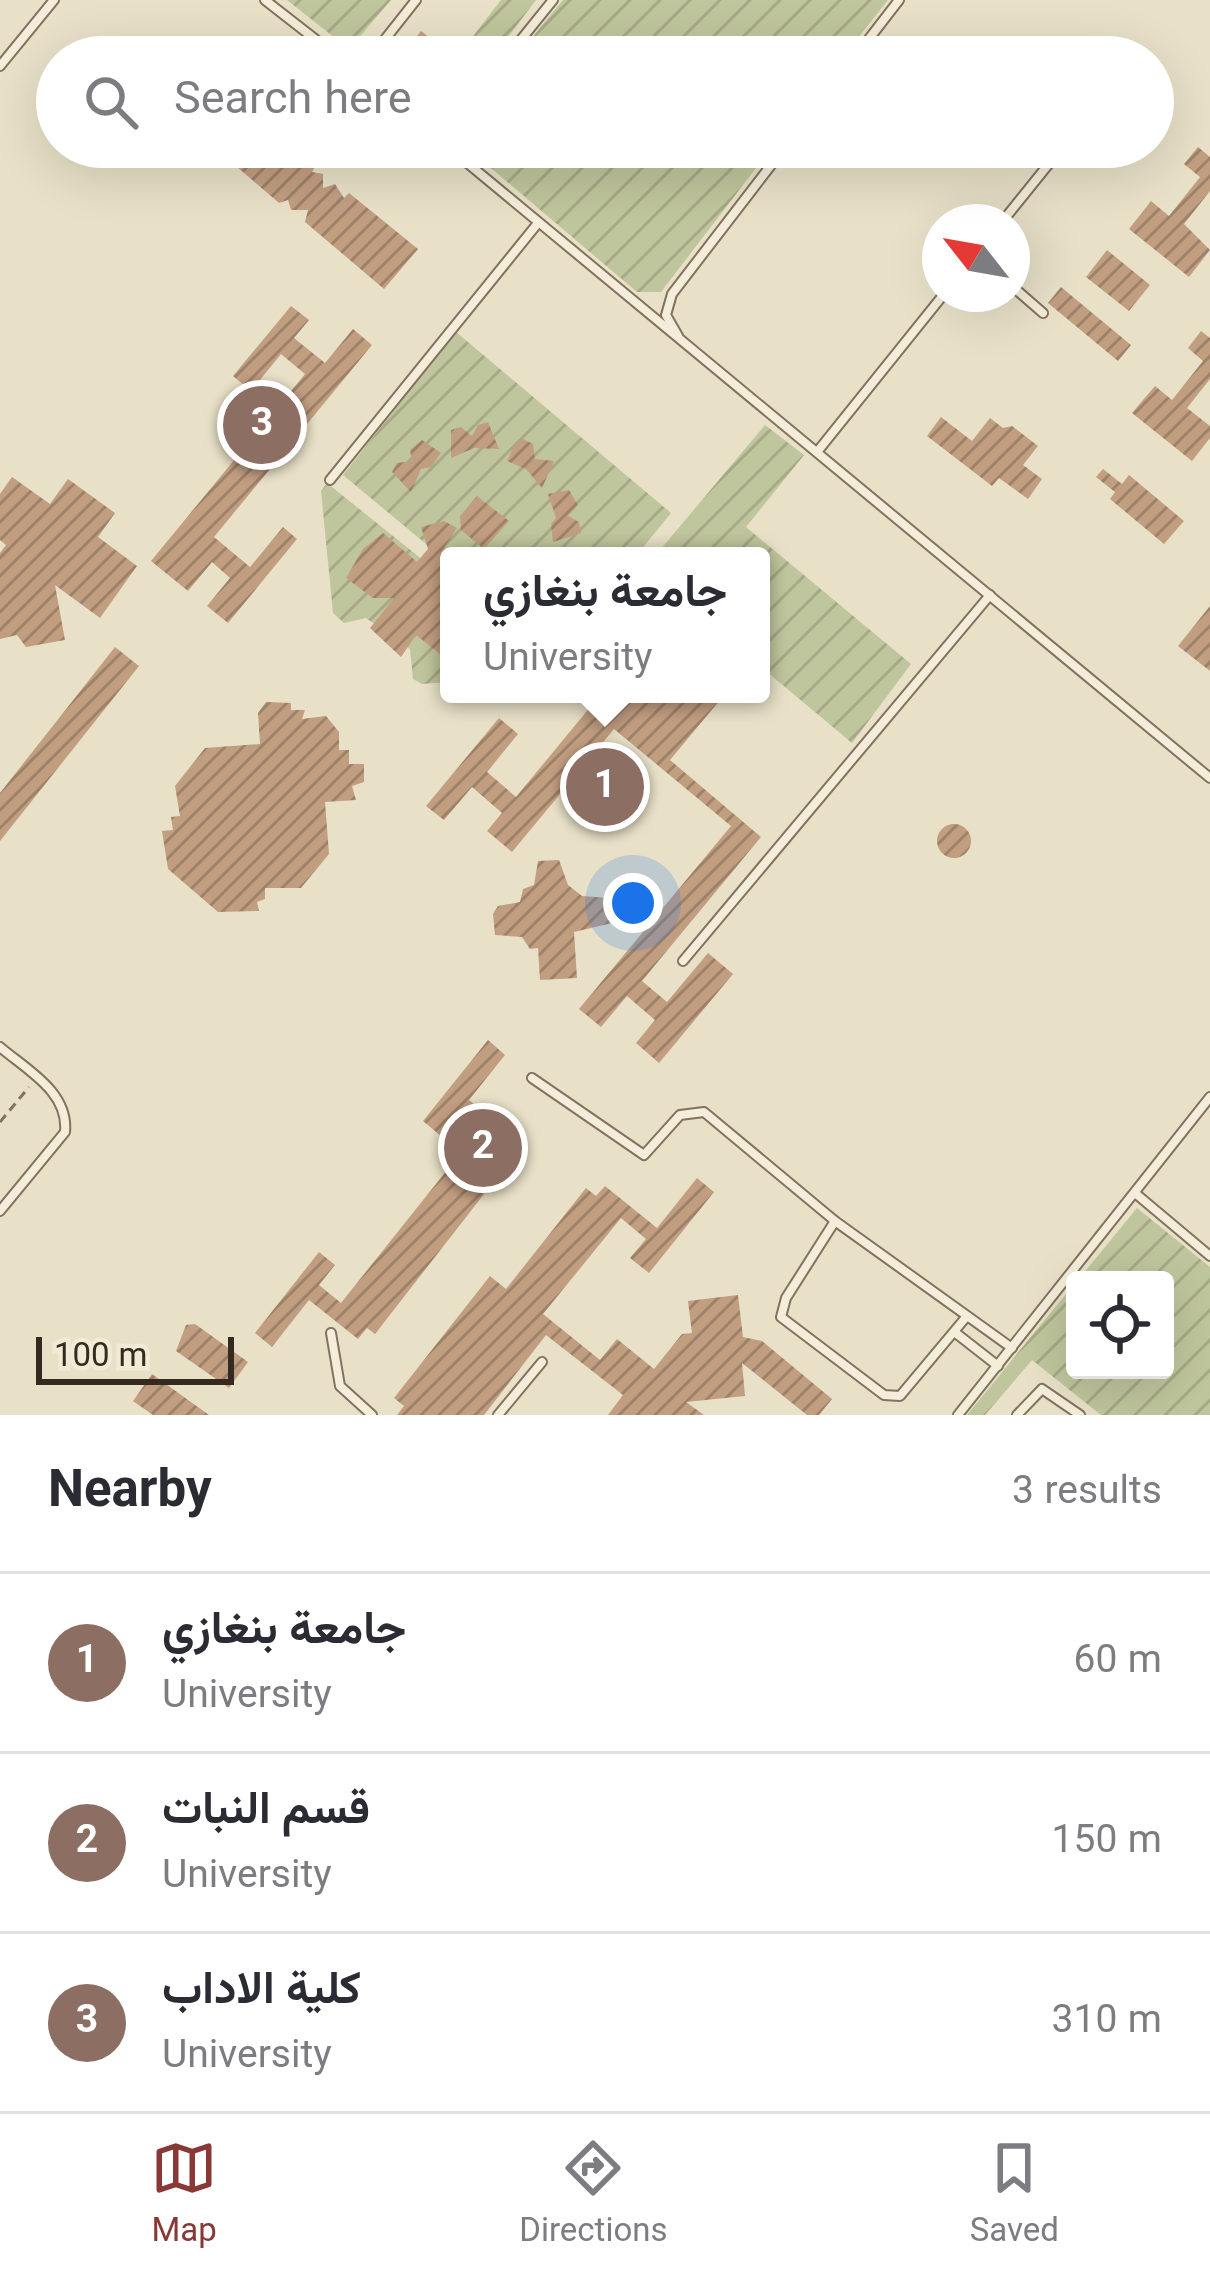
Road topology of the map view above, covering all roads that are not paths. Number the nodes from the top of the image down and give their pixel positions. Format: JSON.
{"nodes":[{"id":1,"x":54,"y":0,"type":"edge"},
{"id":2,"x":266,"y":0,"type":"edge"},
{"id":3,"x":416,"y":0,"type":"edge"},
{"id":4,"x":553,"y":0,"type":"edge"},
{"id":5,"x":899,"y":0,"type":"edge"},
{"id":6,"x":311,"y":36,"type":"edge"},
{"id":7,"x":388,"y":36,"type":"edge"},
{"id":8,"x":524,"y":36,"type":"edge"},
{"id":9,"x":871,"y":36,"type":"edge"},
{"id":10,"x":0,"y":66,"type":"edge"},
{"id":11,"x":473,"y":168,"type":"edge"},
{"id":12,"x":769,"y":168,"type":"edge"},
{"id":13,"x":1046,"y":168,"type":"edge"},
{"id":14,"x":1016,"y":204,"type":"edge"},
{"id":15,"x":538,"y":224,"type":"junction"},
{"id":16,"x":1030,"y":302,"type":"edge"},
{"id":17,"x":930,"y":312,"type":"edge"},
{"id":18,"x":1043,"y":313,"type":"dead end"},
{"id":19,"x":685,"y":344,"type":"junction"},
{"id":20,"x":817,"y":452,"type":"junction"},
{"id":21,"x":330,"y":480,"type":"dead end"},
{"id":22,"x":990,"y":595,"type":"junction"},
{"id":23,"x":1210,"y":778,"type":"edge"},
{"id":24,"x":682,"y":961,"type":"dead end"},
{"id":25,"x":0,"y":1047,"type":"edge"},
{"id":26,"x":532,"y":1078,"type":"dead end"},
{"id":27,"x":1210,"y":1097,"type":"edge"},
{"id":28,"x":1135,"y":1193,"type":"junction"},
{"id":29,"x":0,"y":1211,"type":"edge"},
{"id":30,"x":835,"y":1221,"type":"junction"},
{"id":31,"x":1210,"y":1256,"type":"edge"},
{"id":32,"x":967,"y":1316,"type":"junction"},
{"id":33,"x":331,"y":1333,"type":"dead end"},
{"id":34,"x":956,"y":1333,"type":"junction"},
{"id":35,"x":1012,"y":1348,"type":"junction"},
{"id":36,"x":542,"y":1362,"type":"dead end"},
{"id":37,"x":998,"y":1366,"type":"junction"},
{"id":38,"x":1068,"y":1406,"type":"junction"},
{"id":39,"x":372,"y":1415,"type":"edge"},
{"id":40,"x":498,"y":1415,"type":"edge"},
{"id":41,"x":958,"y":1415,"type":"edge"},
{"id":42,"x":1016,"y":1415,"type":"edge"},
{"id":43,"x":1061,"y":1415,"type":"edge"},
{"id":44,"x":1080,"y":1415,"type":"edge"}],
"edges":[{"from":1,"to":10,"type":"lane"},
{"from":2,"to":6,"type":"lane"},
{"from":3,"to":7,"type":"lane"},
{"from":4,"to":8,"type":"lane"},
{"from":5,"to":9,"type":"lane"},
{"from":11,"to":15,"type":"lane"},
{"from":12,"to":19,"type":"lane"},
{"from":13,"to":14,"type":"lane"},
{"from":15,"to":19,"type":"lane"},
{"from":15,"to":21,"type":"lane"},
{"from":16,"to":18,"type":"lane"},
{"from":17,"to":20,"type":"lane"},
{"from":19,"to":20,"type":"lane"},
{"from":20,"to":22,"type":"lane"},
{"from":22,"to":23,"type":"lane"},
{"from":22,"to":24,"type":"lane"},
{"from":25,"to":29,"type":"lane"},
{"from":26,"to":30,"type":"lane"},
{"from":27,"to":28,"type":"lane"},
{"from":28,"to":31,"type":"lane"},
{"from":28,"to":35,"type":"lane"},
{"from":30,"to":32,"type":"lane"},
{"from":30,"to":34,"type":"lane"},
{"from":32,"to":34,"type":"lane"},
{"from":32,"to":35,"type":"lane"},
{"from":33,"to":39,"type":"lane"},
{"from":34,"to":37,"type":"lane"},
{"from":35,"to":37,"type":"lane"},
{"from":36,"to":40,"type":"lane"},
{"from":37,"to":41,"type":"lane"},
{"from":38,"to":42,"type":"lane"},
{"from":38,"to":43,"type":"lane"},
{"from":38,"to":44,"type":"lane"}]}
